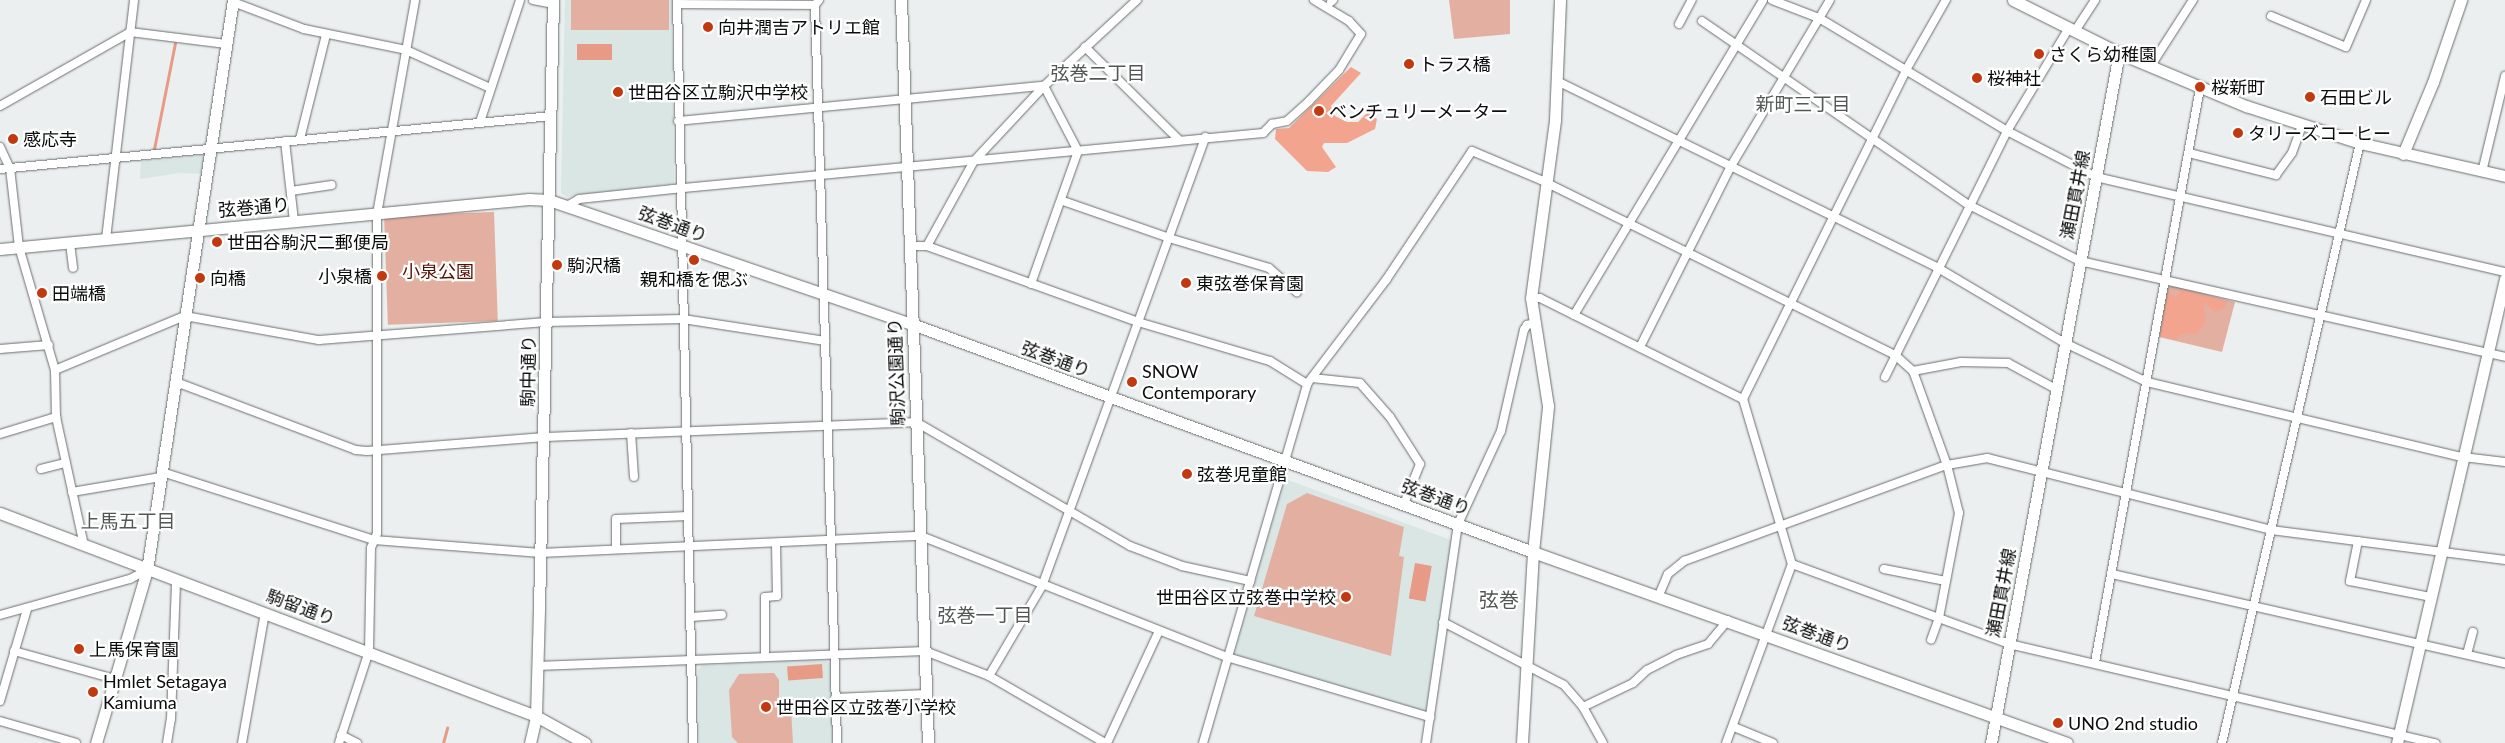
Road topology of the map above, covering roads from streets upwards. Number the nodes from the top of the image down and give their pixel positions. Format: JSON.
{"nodes":[{"id":1,"x":134,"y":0,"type":"edge"},
{"id":2,"x":415,"y":0,"type":"edge"},
{"id":3,"x":520,"y":0,"type":"edge"},
{"id":4,"x":533,"y":0,"type":"edge"},
{"id":5,"x":901,"y":0,"type":"edge"},
{"id":6,"x":1137,"y":0,"type":"edge"},
{"id":7,"x":1314,"y":0,"type":"edge"},
{"id":8,"x":1560,"y":0,"type":"edge"},
{"id":9,"x":1692,"y":0,"type":"edge"},
{"id":10,"x":1763,"y":0,"type":"edge"},
{"id":11,"x":1772,"y":0,"type":"edge"},
{"id":12,"x":1830,"y":0,"type":"edge"},
{"id":13,"x":1946,"y":0,"type":"edge"},
{"id":14,"x":2013,"y":0,"type":"edge"},
{"id":15,"x":2094,"y":0,"type":"edge"},
{"id":16,"x":2193,"y":0,"type":"edge"},
{"id":17,"x":2366,"y":0,"type":"edge"},
{"id":18,"x":2460,"y":0,"type":"edge"},
{"id":19,"x":233,"y":1,"type":"edge"},
{"id":20,"x":553,"y":2,"type":"edge"},
{"id":21,"x":677,"y":2,"type":"edge"},
{"id":22,"x":817,"y":3,"type":"edge"},
{"id":23,"x":2271,"y":16,"type":"dead end"},
{"id":24,"x":1819,"y":18,"type":"junction"},
{"id":25,"x":1702,"y":21,"type":"dead end"},
{"id":26,"x":1679,"y":24,"type":"dead end"},
{"id":27,"x":2072,"y":30,"type":"junction"},
{"id":28,"x":130,"y":32,"type":"junction"},
{"id":29,"x":326,"y":35,"type":"junction"},
{"id":30,"x":226,"y":44,"type":"junction"},
{"id":31,"x":1736,"y":45,"type":"junction"},
{"id":32,"x":1086,"y":47,"type":"junction"},
{"id":33,"x":406,"y":50,"type":"junction"},
{"id":34,"x":2119,"y":54,"type":"junction"},
{"id":35,"x":2150,"y":67,"type":"junction"},
{"id":36,"x":1906,"y":70,"type":"junction"},
{"id":37,"x":2505,"y":76,"type":"edge"},
{"id":38,"x":1784,"y":78,"type":"junction"},
{"id":39,"x":1557,"y":81,"type":"junction"},
{"id":40,"x":1044,"y":86,"type":"junction"},
{"id":41,"x":490,"y":88,"type":"junction"},
{"id":42,"x":2200,"y":88,"type":"junction"},
{"id":43,"x":904,"y":99,"type":"junction"},
{"id":44,"x":0,"y":106,"type":"edge"},
{"id":45,"x":818,"y":109,"type":"junction"},
{"id":46,"x":551,"y":116,"type":"junction"},
{"id":47,"x":678,"y":121,"type":"junction"},
{"id":48,"x":480,"y":122,"type":"junction"},
{"id":49,"x":2302,"y":125,"type":"junction"},
{"id":50,"x":392,"y":131,"type":"junction"},
{"id":51,"x":2007,"y":131,"type":"junction"},
{"id":52,"x":1205,"y":137,"type":"junction"},
{"id":53,"x":1872,"y":138,"type":"junction"},
{"id":54,"x":1178,"y":139,"type":"junction"},
{"id":55,"x":1679,"y":139,"type":"junction"},
{"id":56,"x":300,"y":140,"type":"junction"},
{"id":57,"x":285,"y":141,"type":"junction"},
{"id":58,"x":2360,"y":143,"type":"junction"},
{"id":59,"x":0,"y":147,"type":"edge"},
{"id":60,"x":211,"y":148,"type":"junction"},
{"id":61,"x":1078,"y":151,"type":"junction"},
{"id":62,"x":2189,"y":153,"type":"junction"},
{"id":63,"x":2403,"y":154,"type":"junction"},
{"id":64,"x":114,"y":159,"type":"junction"},
{"id":65,"x":974,"y":161,"type":"junction"},
{"id":66,"x":1731,"y":166,"type":"junction"},
{"id":67,"x":10,"y":168,"type":"junction"},
{"id":68,"x":907,"y":168,"type":"junction"},
{"id":69,"x":0,"y":169,"type":"edge"},
{"id":70,"x":2482,"y":172,"type":"junction"},
{"id":71,"x":820,"y":175,"type":"junction"},
{"id":72,"x":2505,"y":176,"type":"edge"},
{"id":73,"x":2096,"y":177,"type":"junction"},
{"id":74,"x":1547,"y":184,"type":"junction"},
{"id":75,"x":332,"y":185,"type":"dead end"},
{"id":76,"x":680,"y":188,"type":"junction"},
{"id":77,"x":290,"y":191,"type":"junction"},
{"id":78,"x":2181,"y":196,"type":"junction"},
{"id":79,"x":549,"y":200,"type":"junction"},
{"id":80,"x":1063,"y":201,"type":"junction"},
{"id":81,"x":567,"y":206,"type":"junction"},
{"id":82,"x":1969,"y":206,"type":"junction"},
{"id":83,"x":377,"y":214,"type":"junction"},
{"id":84,"x":1833,"y":216,"type":"junction"},
{"id":85,"x":294,"y":221,"type":"junction"},
{"id":86,"x":1628,"y":224,"type":"junction"},
{"id":87,"x":198,"y":229,"type":"junction"},
{"id":88,"x":2341,"y":234,"type":"junction"},
{"id":89,"x":1169,"y":238,"type":"junction"},
{"id":90,"x":106,"y":239,"type":"junction"},
{"id":91,"x":70,"y":243,"type":"junction"},
{"id":92,"x":681,"y":245,"type":"junction"},
{"id":93,"x":909,"y":246,"type":"junction"},
{"id":94,"x":927,"y":246,"type":"junction"},
{"id":95,"x":19,"y":248,"type":"junction"},
{"id":96,"x":0,"y":250,"type":"edge"},
{"id":97,"x":1687,"y":254,"type":"junction"},
{"id":98,"x":2080,"y":261,"type":"junction"},
{"id":99,"x":73,"y":268,"type":"dead end"},
{"id":100,"x":1938,"y":268,"type":"junction"},
{"id":101,"x":2505,"y":272,"type":"edge"},
{"id":102,"x":2505,"y":278,"type":"edge"},
{"id":103,"x":2165,"y":281,"type":"junction"},
{"id":104,"x":1031,"y":284,"type":"junction"},
{"id":105,"x":1297,"y":292,"type":"dead end"},
{"id":106,"x":824,"y":294,"type":"junction"},
{"id":107,"x":1531,"y":298,"type":"junction"},
{"id":108,"x":1790,"y":304,"type":"junction"},
{"id":109,"x":1574,"y":315,"type":"junction"},
{"id":110,"x":185,"y":316,"type":"junction"},
{"id":111,"x":2322,"y":317,"type":"junction"},
{"id":112,"x":683,"y":319,"type":"junction"},
{"id":113,"x":546,"y":322,"type":"junction"},
{"id":114,"x":1138,"y":322,"type":"junction"},
{"id":115,"x":1536,"y":323,"type":"junction"},
{"id":116,"x":912,"y":324,"type":"junction"},
{"id":117,"x":376,"y":336,"type":"junction"},
{"id":118,"x":825,"y":340,"type":"junction"},
{"id":119,"x":2065,"y":343,"type":"junction"},
{"id":120,"x":49,"y":345,"type":"junction"},
{"id":121,"x":1640,"y":348,"type":"junction"},
{"id":122,"x":0,"y":349,"type":"edge"},
{"id":123,"x":1895,"y":355,"type":"junction"},
{"id":124,"x":2488,"y":356,"type":"junction"},
{"id":125,"x":2505,"y":357,"type":"edge"},
{"id":126,"x":55,"y":370,"type":"junction"},
{"id":127,"x":1913,"y":371,"type":"junction"},
{"id":128,"x":1885,"y":376,"type":"dead end"},
{"id":129,"x":1310,"y":381,"type":"junction"},
{"id":130,"x":176,"y":382,"type":"junction"},
{"id":131,"x":2147,"y":382,"type":"junction"},
{"id":132,"x":2056,"y":389,"type":"junction"},
{"id":133,"x":1111,"y":398,"type":"junction"},
{"id":134,"x":1743,"y":399,"type":"junction"},
{"id":135,"x":56,"y":417,"type":"junction"},
{"id":136,"x":2297,"y":418,"type":"junction"},
{"id":137,"x":916,"y":422,"type":"junction"},
{"id":138,"x":828,"y":425,"type":"junction"},
{"id":139,"x":686,"y":430,"type":"junction"},
{"id":140,"x":631,"y":433,"type":"junction"},
{"id":141,"x":0,"y":434,"type":"edge"},
{"id":142,"x":544,"y":437,"type":"junction"},
{"id":143,"x":376,"y":450,"type":"junction"},
{"id":144,"x":2463,"y":457,"type":"junction"},
{"id":145,"x":1286,"y":460,"type":"junction"},
{"id":146,"x":2505,"y":462,"type":"edge"},
{"id":147,"x":65,"y":463,"type":"junction"},
{"id":148,"x":1947,"y":465,"type":"junction"},
{"id":149,"x":41,"y":469,"type":"dead end"},
{"id":150,"x":2042,"y":470,"type":"junction"},
{"id":151,"x":162,"y":475,"type":"junction"},
{"id":152,"x":634,"y":477,"type":"dead end"},
{"id":153,"x":72,"y":492,"type":"junction"},
{"id":154,"x":2127,"y":492,"type":"junction"},
{"id":155,"x":1404,"y":504,"type":"junction"},
{"id":156,"x":1069,"y":512,"type":"junction"},
{"id":157,"x":0,"y":513,"type":"edge"},
{"id":158,"x":688,"y":516,"type":"junction"},
{"id":159,"x":1458,"y":524,"type":"junction"},
{"id":160,"x":1780,"y":526,"type":"junction"},
{"id":161,"x":2271,"y":530,"type":"junction"},
{"id":162,"x":921,"y":536,"type":"junction"},
{"id":163,"x":374,"y":540,"type":"junction"},
{"id":164,"x":830,"y":540,"type":"junction"},
{"id":165,"x":2358,"y":541,"type":"junction"},
{"id":166,"x":776,"y":543,"type":"junction"},
{"id":167,"x":84,"y":545,"type":"junction"},
{"id":168,"x":688,"y":546,"type":"junction"},
{"id":169,"x":616,"y":549,"type":"junction"},
{"id":170,"x":2442,"y":551,"type":"junction"},
{"id":171,"x":1533,"y":552,"type":"junction"},
{"id":172,"x":540,"y":553,"type":"junction"},
{"id":173,"x":2505,"y":560,"type":"edge"},
{"id":174,"x":1792,"y":564,"type":"junction"},
{"id":175,"x":147,"y":570,"type":"junction"},
{"id":176,"x":1884,"y":570,"type":"dead end"},
{"id":177,"x":2112,"y":574,"type":"junction"},
{"id":178,"x":176,"y":580,"type":"junction"},
{"id":179,"x":1946,"y":580,"type":"junction"},
{"id":180,"x":1250,"y":581,"type":"junction"},
{"id":181,"x":1042,"y":586,"type":"junction"},
{"id":182,"x":1658,"y":595,"type":"junction"},
{"id":183,"x":2431,"y":597,"type":"junction"},
{"id":184,"x":2254,"y":606,"type":"junction"},
{"id":185,"x":28,"y":609,"type":"junction"},
{"id":186,"x":265,"y":613,"type":"junction"},
{"id":187,"x":0,"y":616,"type":"edge"},
{"id":188,"x":722,"y":616,"type":"dead end"},
{"id":189,"x":691,"y":617,"type":"junction"},
{"id":190,"x":1939,"y":618,"type":"junction"},
{"id":191,"x":1728,"y":620,"type":"junction"},
{"id":192,"x":1444,"y":622,"type":"junction"},
{"id":193,"x":1159,"y":631,"type":"junction"},
{"id":194,"x":2473,"y":632,"type":"dead end"},
{"id":195,"x":1767,"y":635,"type":"junction"},
{"id":196,"x":1931,"y":640,"type":"dead end"},
{"id":197,"x":2009,"y":644,"type":"junction"},
{"id":198,"x":2420,"y":645,"type":"junction"},
{"id":199,"x":14,"y":651,"type":"junction"},
{"id":200,"x":369,"y":651,"type":"junction"},
{"id":201,"x":925,"y":651,"type":"junction"},
{"id":202,"x":2467,"y":654,"type":"junction"},
{"id":203,"x":834,"y":655,"type":"junction"},
{"id":204,"x":765,"y":657,"type":"junction"},
{"id":205,"x":1227,"y":657,"type":"junction"},
{"id":206,"x":691,"y":660,"type":"junction"},
{"id":207,"x":2095,"y":662,"type":"junction"},
{"id":208,"x":2505,"y":663,"type":"edge"},
{"id":209,"x":1527,"y":665,"type":"junction"},
{"id":210,"x":537,"y":666,"type":"junction"},
{"id":211,"x":989,"y":676,"type":"junction"},
{"id":212,"x":114,"y":679,"type":"junction"},
{"id":213,"x":926,"y":694,"type":"junction"},
{"id":214,"x":2233,"y":696,"type":"junction"},
{"id":215,"x":835,"y":698,"type":"junction"},
{"id":216,"x":0,"y":701,"type":"edge"},
{"id":217,"x":1583,"y":707,"type":"junction"},
{"id":218,"x":536,"y":716,"type":"junction"},
{"id":219,"x":1430,"y":717,"type":"junction"},
{"id":220,"x":1996,"y":717,"type":"junction"},
{"id":221,"x":0,"y":721,"type":"edge"},
{"id":222,"x":1734,"y":727,"type":"junction"},
{"id":223,"x":340,"y":739,"type":"edge"},
{"id":224,"x":2398,"y":739,"type":"edge"},
{"id":225,"x":76,"y":743,"type":"edge"},
{"id":226,"x":97,"y":743,"type":"edge"},
{"id":227,"x":167,"y":743,"type":"edge"},
{"id":228,"x":242,"y":743,"type":"edge"},
{"id":229,"x":357,"y":743,"type":"edge"},
{"id":230,"x":530,"y":743,"type":"edge"},
{"id":231,"x":585,"y":743,"type":"edge"},
{"id":232,"x":693,"y":743,"type":"edge"},
{"id":233,"x":837,"y":743,"type":"edge"},
{"id":234,"x":928,"y":743,"type":"edge"},
{"id":235,"x":1106,"y":743,"type":"edge"},
{"id":236,"x":1204,"y":743,"type":"edge"},
{"id":237,"x":1426,"y":743,"type":"edge"},
{"id":238,"x":1522,"y":743,"type":"edge"},
{"id":239,"x":1603,"y":743,"type":"edge"},
{"id":240,"x":1726,"y":743,"type":"edge"},
{"id":241,"x":1772,"y":743,"type":"edge"},
{"id":242,"x":1991,"y":743,"type":"edge"},
{"id":243,"x":2067,"y":743,"type":"edge"},
{"id":244,"x":2222,"y":743,"type":"edge"},
{"id":245,"x":2436,"y":743,"type":"edge"}],
"edges":[{"from":1,"to":28,"type":"street"},
{"from":2,"to":33,"type":"street"},
{"from":3,"to":41,"type":"street"},
{"from":4,"to":20,"type":"street"},
{"from":5,"to":43,"type":"street","name":"駒沢公園通り"},
{"from":6,"to":32,"type":"street"},
{"from":7,"to":52,"type":"street"},
{"from":8,"to":39,"type":"street"},
{"from":9,"to":26,"type":"street"},
{"from":10,"to":31,"type":"street"},
{"from":11,"to":24,"type":"street"},
{"from":12,"to":24,"type":"street"},
{"from":13,"to":36,"type":"street"},
{"from":14,"to":27,"type":"street"},
{"from":15,"to":27,"type":"street"},
{"from":16,"to":35,"type":"street"},
{"from":17,"to":23,"type":"street"},
{"from":18,"to":63,"type":"street"},
{"from":19,"to":29,"type":"street"},
{"from":19,"to":30,"type":"street"},
{"from":20,"to":46,"type":"street","name":"駒中通り"},
{"from":21,"to":22,"type":"street"},
{"from":21,"to":47,"type":"street"},
{"from":22,"to":45,"type":"street"},
{"from":24,"to":36,"type":"street"},
{"from":24,"to":38,"type":"street"},
{"from":25,"to":31,"type":"street"},
{"from":27,"to":34,"type":"street"},
{"from":27,"to":51,"type":"street"},
{"from":28,"to":30,"type":"street"},
{"from":28,"to":44,"type":"street"},
{"from":28,"to":64,"type":"street"},
{"from":29,"to":33,"type":"street"},
{"from":29,"to":56,"type":"street"},
{"from":30,"to":60,"type":"street"},
{"from":31,"to":38,"type":"street"},
{"from":31,"to":55,"type":"street"},
{"from":32,"to":40,"type":"street"},
{"from":32,"to":54,"type":"street"},
{"from":33,"to":41,"type":"street"},
{"from":33,"to":50,"type":"street"},
{"from":34,"to":35,"type":"street"},
{"from":34,"to":73,"type":"street","name":"瀬田貫井線"},
{"from":35,"to":42,"type":"street"},
{"from":36,"to":51,"type":"street"},
{"from":36,"to":53,"type":"street"},
{"from":37,"to":70,"type":"street"},
{"from":38,"to":53,"type":"street"},
{"from":38,"to":66,"type":"street"},
{"from":39,"to":55,"type":"street"},
{"from":39,"to":74,"type":"street"},
{"from":40,"to":43,"type":"street"},
{"from":40,"to":61,"type":"street"},
{"from":40,"to":65,"type":"street"},
{"from":41,"to":48,"type":"street"},
{"from":42,"to":49,"type":"street"},
{"from":42,"to":62,"type":"street"},
{"from":43,"to":45,"type":"street"},
{"from":43,"to":68,"type":"street","name":"駒沢公園通り"},
{"from":45,"to":47,"type":"street"},
{"from":45,"to":71,"type":"street"},
{"from":46,"to":48,"type":"street"},
{"from":46,"to":79,"type":"street","name":"駒中通り"},
{"from":47,"to":76,"type":"street"},
{"from":48,"to":50,"type":"street"},
{"from":49,"to":58,"type":"street"},
{"from":49,"to":62,"type":"street"},
{"from":50,"to":56,"type":"street"},
{"from":50,"to":83,"type":"street"},
{"from":51,"to":73,"type":"street"},
{"from":51,"to":82,"type":"street"},
{"from":52,"to":54,"type":"street"},
{"from":52,"to":89,"type":"street"},
{"from":53,"to":82,"type":"street"},
{"from":53,"to":84,"type":"street"},
{"from":54,"to":61,"type":"street"},
{"from":55,"to":66,"type":"street"},
{"from":55,"to":86,"type":"street"},
{"from":56,"to":57,"type":"street"},
{"from":57,"to":60,"type":"street"},
{"from":57,"to":77,"type":"street"},
{"from":58,"to":63,"type":"street"},
{"from":58,"to":88,"type":"street"},
{"from":59,"to":67,"type":"street"},
{"from":60,"to":64,"type":"street"},
{"from":60,"to":87,"type":"street"},
{"from":61,"to":65,"type":"street"},
{"from":61,"to":80,"type":"street"},
{"from":62,"to":78,"type":"street"},
{"from":63,"to":70,"type":"street"},
{"from":64,"to":67,"type":"street"},
{"from":64,"to":90,"type":"street"},
{"from":65,"to":68,"type":"street"},
{"from":65,"to":94,"type":"street"},
{"from":66,"to":84,"type":"street"},
{"from":66,"to":97,"type":"street"},
{"from":67,"to":69,"type":"street"},
{"from":67,"to":95,"type":"street"},
{"from":68,"to":71,"type":"street"},
{"from":68,"to":93,"type":"street","name":"駒沢公園通り"},
{"from":70,"to":72,"type":"street"},
{"from":71,"to":76,"type":"street"},
{"from":71,"to":106,"type":"street"},
{"from":73,"to":78,"type":"street"},
{"from":73,"to":98,"type":"street","name":"瀬田貫井線"},
{"from":74,"to":86,"type":"street"},
{"from":74,"to":107,"type":"street"},
{"from":74,"to":129,"type":"street"},
{"from":75,"to":77,"type":"street"},
{"from":76,"to":81,"type":"street"},
{"from":76,"to":92,"type":"street"},
{"from":77,"to":85,"type":"street"},
{"from":78,"to":88,"type":"street"},
{"from":78,"to":103,"type":"street"},
{"from":79,"to":81,"type":"street","name":"弦巻通り"},
{"from":79,"to":83,"type":"street","name":"弦巻通り"},
{"from":79,"to":113,"type":"street","name":"駒中通り"},
{"from":80,"to":89,"type":"street"},
{"from":80,"to":104,"type":"street"},
{"from":81,"to":92,"type":"street","name":"弦巻通り"},
{"from":82,"to":98,"type":"street"},
{"from":82,"to":100,"type":"street"},
{"from":83,"to":85,"type":"street","name":"弦巻通り"},
{"from":83,"to":117,"type":"street"},
{"from":84,"to":100,"type":"street"},
{"from":84,"to":108,"type":"street"},
{"from":85,"to":87,"type":"street","name":"弦巻通り"},
{"from":86,"to":97,"type":"street"},
{"from":86,"to":109,"type":"street"},
{"from":87,"to":90,"type":"street","name":"弦巻通り"},
{"from":87,"to":110,"type":"street"},
{"from":88,"to":101,"type":"street"},
{"from":88,"to":111,"type":"street"},
{"from":89,"to":105,"type":"street"},
{"from":89,"to":114,"type":"street"},
{"from":90,"to":91,"type":"street","name":"弦巻通り"},
{"from":91,"to":95,"type":"street","name":"弦巻通り"},
{"from":91,"to":99,"type":"street"},
{"from":92,"to":106,"type":"street","name":"弦巻通り"},
{"from":92,"to":112,"type":"street"},
{"from":93,"to":94,"type":"street"},
{"from":93,"to":116,"type":"street","name":"駒沢公園通り"},
{"from":94,"to":104,"type":"street"},
{"from":95,"to":96,"type":"street","name":"弦巻通り"},
{"from":95,"to":120,"type":"street"},
{"from":97,"to":108,"type":"street"},
{"from":97,"to":121,"type":"street"},
{"from":98,"to":103,"type":"street"},
{"from":98,"to":119,"type":"street","name":"瀬田貫井線"},
{"from":100,"to":119,"type":"street"},
{"from":100,"to":123,"type":"street"},
{"from":102,"to":124,"type":"street"},
{"from":103,"to":111,"type":"street"},
{"from":103,"to":131,"type":"street"},
{"from":104,"to":114,"type":"street"},
{"from":106,"to":116,"type":"street","name":"弦巻通り"},
{"from":106,"to":118,"type":"street"},
{"from":107,"to":109,"type":"street"},
{"from":107,"to":115,"type":"street"},
{"from":108,"to":123,"type":"street"},
{"from":108,"to":134,"type":"street"},
{"from":109,"to":121,"type":"street"},
{"from":110,"to":117,"type":"street"},
{"from":110,"to":126,"type":"street"},
{"from":110,"to":130,"type":"street"},
{"from":111,"to":124,"type":"street"},
{"from":111,"to":136,"type":"street"},
{"from":112,"to":113,"type":"street"},
{"from":112,"to":118,"type":"street"},
{"from":112,"to":139,"type":"street"},
{"from":113,"to":117,"type":"street"},
{"from":113,"to":142,"type":"street","name":"駒中通り"},
{"from":114,"to":129,"type":"street"},
{"from":114,"to":133,"type":"street"},
{"from":115,"to":159,"type":"street"},
{"from":115,"to":171,"type":"street"},
{"from":116,"to":133,"type":"street","name":"弦巻通り"},
{"from":116,"to":137,"type":"street","name":"駒沢公園通り"},
{"from":117,"to":143,"type":"street"},
{"from":118,"to":138,"type":"street"},
{"from":119,"to":131,"type":"street"},
{"from":119,"to":132,"type":"street","name":"瀬田貫井線"},
{"from":120,"to":122,"type":"street"},
{"from":120,"to":126,"type":"street"},
{"from":121,"to":134,"type":"street"},
{"from":123,"to":127,"type":"street"},
{"from":123,"to":128,"type":"street"},
{"from":124,"to":125,"type":"street"},
{"from":124,"to":144,"type":"street"},
{"from":126,"to":135,"type":"street"},
{"from":127,"to":132,"type":"street"},
{"from":127,"to":148,"type":"street"},
{"from":129,"to":145,"type":"street"},
{"from":129,"to":155,"type":"street"},
{"from":130,"to":143,"type":"street"},
{"from":130,"to":151,"type":"street"},
{"from":131,"to":136,"type":"street"},
{"from":131,"to":154,"type":"street"},
{"from":132,"to":150,"type":"street","name":"瀬田貫井線"},
{"from":133,"to":145,"type":"street","name":"弦巻通り"},
{"from":133,"to":156,"type":"street"},
{"from":134,"to":160,"type":"street"},
{"from":135,"to":141,"type":"street"},
{"from":135,"to":147,"type":"street"},
{"from":136,"to":144,"type":"street"},
{"from":136,"to":161,"type":"street"},
{"from":137,"to":138,"type":"street"},
{"from":137,"to":156,"type":"street"},
{"from":137,"to":162,"type":"street","name":"駒沢公園通り"},
{"from":138,"to":139,"type":"street"},
{"from":138,"to":164,"type":"street"},
{"from":139,"to":140,"type":"street"},
{"from":139,"to":158,"type":"street"},
{"from":140,"to":142,"type":"street"},
{"from":140,"to":152,"type":"street"},
{"from":142,"to":143,"type":"street"},
{"from":142,"to":172,"type":"street","name":"駒中通り"},
{"from":143,"to":163,"type":"street"},
{"from":144,"to":146,"type":"street"},
{"from":144,"to":170,"type":"street"},
{"from":145,"to":155,"type":"street","name":"弦巻通り"},
{"from":145,"to":180,"type":"street"},
{"from":147,"to":149,"type":"street"},
{"from":147,"to":153,"type":"street"},
{"from":148,"to":150,"type":"street"},
{"from":148,"to":160,"type":"street"},
{"from":148,"to":179,"type":"street"},
{"from":150,"to":154,"type":"street"},
{"from":150,"to":197,"type":"street","name":"瀬田貫井線"},
{"from":151,"to":153,"type":"street"},
{"from":151,"to":163,"type":"street"},
{"from":151,"to":175,"type":"street"},
{"from":153,"to":167,"type":"street"},
{"from":154,"to":161,"type":"street"},
{"from":154,"to":177,"type":"street"},
{"from":155,"to":159,"type":"street","name":"弦巻通り"},
{"from":156,"to":180,"type":"street"},
{"from":156,"to":181,"type":"street"},
{"from":157,"to":167,"type":"street","name":"駒留通り"},
{"from":158,"to":168,"type":"street"},
{"from":158,"to":169,"type":"street"},
{"from":159,"to":171,"type":"street","name":"弦巻通り"},
{"from":159,"to":192,"type":"street"},
{"from":160,"to":174,"type":"street"},
{"from":160,"to":182,"type":"street"},
{"from":161,"to":165,"type":"street"},
{"from":161,"to":184,"type":"street"},
{"from":162,"to":164,"type":"street"},
{"from":162,"to":181,"type":"street"},
{"from":162,"to":201,"type":"street","name":"駒沢公園通り"},
{"from":163,"to":172,"type":"street"},
{"from":163,"to":200,"type":"street"},
{"from":164,"to":166,"type":"street"},
{"from":164,"to":203,"type":"street"},
{"from":165,"to":170,"type":"street"},
{"from":165,"to":183,"type":"street"},
{"from":166,"to":168,"type":"street"},
{"from":166,"to":204,"type":"street"},
{"from":167,"to":175,"type":"street","name":"駒留通り"},
{"from":168,"to":169,"type":"street"},
{"from":168,"to":189,"type":"street"},
{"from":169,"to":172,"type":"street"},
{"from":170,"to":173,"type":"street"},
{"from":170,"to":183,"type":"street"},
{"from":171,"to":182,"type":"street","name":"弦巻通り"},
{"from":171,"to":209,"type":"street"},
{"from":172,"to":210,"type":"street","name":"駒中通り"},
{"from":174,"to":190,"type":"street"},
{"from":174,"to":195,"type":"street"},
{"from":175,"to":178,"type":"street","name":"駒留通り"},
{"from":175,"to":185,"type":"street"},
{"from":175,"to":212,"type":"street"},
{"from":176,"to":179,"type":"street"},
{"from":177,"to":184,"type":"street"},
{"from":177,"to":207,"type":"street"},
{"from":178,"to":186,"type":"street","name":"駒留通り"},
{"from":178,"to":227,"type":"street"},
{"from":179,"to":190,"type":"street"},
{"from":180,"to":205,"type":"street"},
{"from":181,"to":193,"type":"street"},
{"from":181,"to":211,"type":"street"},
{"from":182,"to":191,"type":"street","name":"弦巻通り"},
{"from":183,"to":198,"type":"street"},
{"from":184,"to":198,"type":"street"},
{"from":184,"to":214,"type":"street"},
{"from":185,"to":187,"type":"street"},
{"from":185,"to":199,"type":"street"},
{"from":186,"to":200,"type":"street","name":"駒留通り"},
{"from":186,"to":228,"type":"street"},
{"from":188,"to":189,"type":"street"},
{"from":189,"to":206,"type":"street"},
{"from":190,"to":196,"type":"street"},
{"from":190,"to":197,"type":"street"},
{"from":191,"to":195,"type":"street","name":"弦巻通り"},
{"from":191,"to":217,"type":"street"},
{"from":192,"to":209,"type":"street"},
{"from":192,"to":219,"type":"street"},
{"from":193,"to":205,"type":"street"},
{"from":193,"to":235,"type":"street"},
{"from":194,"to":202,"type":"street"},
{"from":195,"to":220,"type":"street","name":"弦巻通り"},
{"from":195,"to":222,"type":"street"},
{"from":197,"to":207,"type":"street"},
{"from":197,"to":220,"type":"street","name":"瀬田貫井線"},
{"from":198,"to":202,"type":"street"},
{"from":198,"to":224,"type":"street"},
{"from":199,"to":212,"type":"street"},
{"from":199,"to":216,"type":"street"},
{"from":200,"to":218,"type":"street","name":"駒留通り"},
{"from":200,"to":223,"type":"street"},
{"from":201,"to":203,"type":"street"},
{"from":201,"to":211,"type":"street"},
{"from":201,"to":213,"type":"street","name":"駒沢公園通り"},
{"from":202,"to":208,"type":"street"},
{"from":203,"to":204,"type":"street"},
{"from":203,"to":215,"type":"street"},
{"from":204,"to":206,"type":"street"},
{"from":205,"to":219,"type":"street"},
{"from":205,"to":236,"type":"street"},
{"from":206,"to":210,"type":"street"},
{"from":206,"to":232,"type":"street"},
{"from":207,"to":214,"type":"street"},
{"from":209,"to":217,"type":"street"},
{"from":209,"to":238,"type":"street"},
{"from":210,"to":218,"type":"street","name":"駒中通り"},
{"from":211,"to":235,"type":"street"},
{"from":212,"to":226,"type":"street"},
{"from":213,"to":215,"type":"street"},
{"from":213,"to":234,"type":"street","name":"駒沢公園通り"},
{"from":214,"to":224,"type":"street"},
{"from":214,"to":244,"type":"street"},
{"from":215,"to":233,"type":"street"},
{"from":217,"to":239,"type":"street"},
{"from":218,"to":230,"type":"street","name":"駒中通り"},
{"from":218,"to":231,"type":"street","name":"駒留通り"},
{"from":219,"to":237,"type":"street"},
{"from":220,"to":242,"type":"street","name":"瀬田貫井線"},
{"from":220,"to":243,"type":"street","name":"弦巻通り"},
{"from":221,"to":225,"type":"street"},
{"from":222,"to":240,"type":"street"},
{"from":222,"to":241,"type":"street"},
{"from":223,"to":229,"type":"street"},
{"from":224,"to":245,"type":"street"}]}
